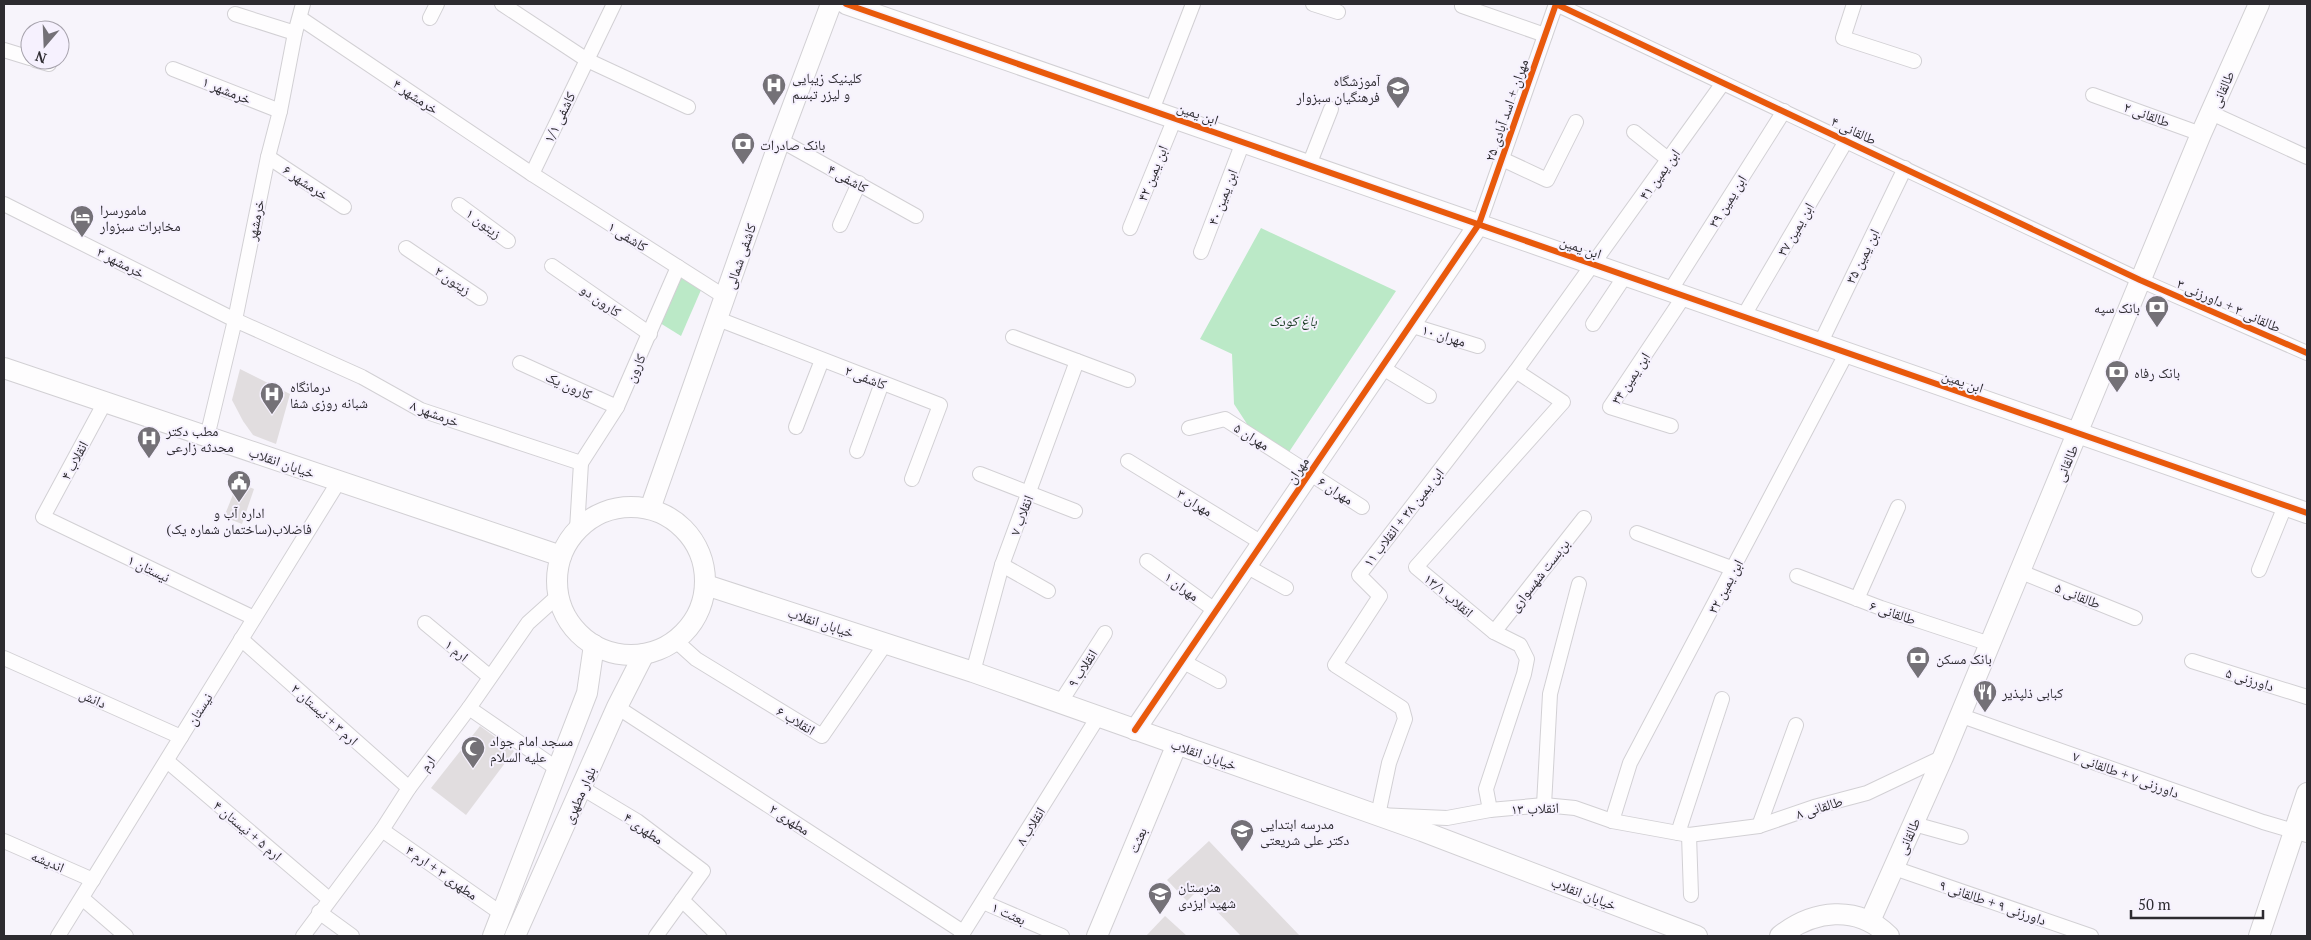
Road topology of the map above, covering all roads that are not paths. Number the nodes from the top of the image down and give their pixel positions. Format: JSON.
{"nodes":[{"id":1,"x":438,"y":4,"type":"edge"},
{"id":2,"x":502,"y":4,"type":"edge"},
{"id":3,"x":614,"y":4,"type":"edge"},
{"id":4,"x":831,"y":4,"type":"edge"},
{"id":5,"x":846,"y":4,"type":"edge"},
{"id":6,"x":1192,"y":4,"type":"edge"},
{"id":7,"x":1313,"y":4,"type":"edge"},
{"id":8,"x":1556,"y":4,"type":"edge"},
{"id":9,"x":1854,"y":4,"type":"edge"},
{"id":10,"x":2259,"y":4,"type":"edge"},
{"id":11,"x":1462,"y":6,"type":"dead end"},
{"id":12,"x":302,"y":11,"type":"edge"},
{"id":13,"x":1338,"y":12,"type":"dead end"},
{"id":14,"x":235,"y":14,"type":"dead end"},
{"id":15,"x":430,"y":18,"type":"dead end"},
{"id":16,"x":294,"y":33,"type":"junction"},
{"id":17,"x":1546,"y":35,"type":"junction"},
{"id":18,"x":4,"y":50,"type":"edge"},
{"id":19,"x":20,"y":55,"type":"edge"},
{"id":20,"x":587,"y":60,"type":"junction"},
{"id":21,"x":1914,"y":61,"type":"dead end"},
{"id":22,"x":173,"y":69,"type":"dead end"},
{"id":23,"x":1723,"y":83,"type":"junction"},
{"id":24,"x":2093,"y":94,"type":"dead end"},
{"id":25,"x":688,"y":107,"type":"dead end"},
{"id":26,"x":1331,"y":108,"type":"dead end"},
{"id":27,"x":1152,"y":110,"type":"junction"},
{"id":28,"x":280,"y":111,"type":"junction"},
{"id":29,"x":1784,"y":111,"type":"junction"},
{"id":30,"x":2211,"y":113,"type":"junction"},
{"id":31,"x":1175,"y":118,"type":"junction"},
{"id":32,"x":1576,"y":122,"type":"dead end"},
{"id":33,"x":1634,"y":132,"type":"dead end"},
{"id":34,"x":2201,"y":134,"type":"junction"},
{"id":35,"x":780,"y":140,"type":"junction"},
{"id":36,"x":1846,"y":141,"type":"junction"},
{"id":37,"x":1243,"y":142,"type":"junction"},
{"id":38,"x":268,"y":157,"type":"junction"},
{"id":39,"x":2307,"y":157,"type":"edge"},
{"id":40,"x":1502,"y":159,"type":"junction"},
{"id":41,"x":1669,"y":160,"type":"junction"},
{"id":42,"x":1309,"y":165,"type":"junction"},
{"id":43,"x":1904,"y":168,"type":"junction"},
{"id":44,"x":532,"y":174,"type":"junction"},
{"id":45,"x":859,"y":184,"type":"junction"},
{"id":46,"x":5,"y":205,"type":"edge"},
{"id":47,"x":459,"y":205,"type":"dead end"},
{"id":48,"x":344,"y":207,"type":"dead end"},
{"id":49,"x":916,"y":216,"type":"dead end"},
{"id":50,"x":1479,"y":224,"type":"junction"},
{"id":51,"x":840,"y":225,"type":"dead end"},
{"id":52,"x":1130,"y":228,"type":"dead end"},
{"id":53,"x":508,"y":241,"type":"dead end"},
{"id":54,"x":406,"y":248,"type":"dead end"},
{"id":55,"x":1201,"y":252,"type":"dead end"},
{"id":56,"x":1594,"y":265,"type":"junction"},
{"id":57,"x":552,"y":266,"type":"dead end"},
{"id":58,"x":678,"y":267,"type":"junction"},
{"id":59,"x":1625,"y":276,"type":"junction"},
{"id":60,"x":2140,"y":280,"type":"junction"},
{"id":61,"x":1677,"y":294,"type":"junction"},
{"id":62,"x":725,"y":297,"type":"junction"},
{"id":63,"x":480,"y":298,"type":"dead end"},
{"id":64,"x":1743,"y":317,"type":"junction"},
{"id":65,"x":718,"y":319,"type":"junction"},
{"id":66,"x":235,"y":320,"type":"junction"},
{"id":67,"x":1592,"y":324,"type":"dead end"},
{"id":68,"x":1410,"y":325,"type":"junction"},
{"id":69,"x":650,"y":334,"type":"junction"},
{"id":70,"x":1013,"y":336,"type":"dead end"},
{"id":71,"x":1820,"y":344,"type":"junction"},
{"id":72,"x":1478,"y":346,"type":"dead end"},
{"id":73,"x":2307,"y":353,"type":"edge"},
{"id":74,"x":1846,"y":354,"type":"junction"},
{"id":75,"x":822,"y":360,"type":"junction"},
{"id":76,"x":1077,"y":361,"type":"junction"},
{"id":77,"x":520,"y":363,"type":"dead end"},
{"id":78,"x":1381,"y":367,"type":"junction"},
{"id":79,"x":4,"y":368,"type":"edge"},
{"id":80,"x":1516,"y":371,"type":"junction"},
{"id":81,"x":1128,"y":380,"type":"dead end"},
{"id":82,"x":882,"y":383,"type":"junction"},
{"id":83,"x":1429,"y":396,"type":"dead end"},
{"id":84,"x":105,"y":402,"type":"junction"},
{"id":85,"x":617,"y":407,"type":"junction"},
{"id":86,"x":1671,"y":426,"type":"dead end"},
{"id":87,"x":796,"y":427,"type":"dead end"},
{"id":88,"x":1190,"y":428,"type":"dead end"},
{"id":89,"x":2078,"y":435,"type":"junction"},
{"id":90,"x":207,"y":437,"type":"junction"},
{"id":91,"x":857,"y":451,"type":"dead end"},
{"id":92,"x":1128,"y":461,"type":"dead end"},
{"id":93,"x":581,"y":463,"type":"junction"},
{"id":94,"x":1310,"y":473,"type":"junction"},
{"id":95,"x":980,"y":474,"type":"dead end"},
{"id":96,"x":912,"y":479,"type":"dead end"},
{"id":97,"x":339,"y":481,"type":"junction"},
{"id":98,"x":1030,"y":493,"type":"junction"},
{"id":99,"x":2284,"y":506,"type":"junction"},
{"id":100,"x":1362,"y":507,"type":"dead end"},
{"id":101,"x":1898,"y":507,"type":"dead end"},
{"id":102,"x":650,"y":508,"type":"junction"},
{"id":103,"x":1075,"y":511,"type":"dead end"},
{"id":104,"x":2307,"y":513,"type":"edge"},
{"id":105,"x":44,"y":517,"type":"joint"},
{"id":106,"x":1584,"y":518,"type":"dead end"},
{"id":107,"x":577,"y":529,"type":"junction"},
{"id":108,"x":1637,"y":533,"type":"dead end"},
{"id":109,"x":1262,"y":543,"type":"junction"},
{"id":110,"x":561,"y":556,"type":"junction"},
{"id":111,"x":1147,"y":561,"type":"dead end"},
{"id":112,"x":1002,"y":565,"type":"junction"},
{"id":113,"x":1246,"y":566,"type":"junction"},
{"id":114,"x":1734,"y":569,"type":"junction"},
{"id":115,"x":2259,"y":570,"type":"dead end"},
{"id":116,"x":2020,"y":572,"type":"junction"},
{"id":117,"x":1797,"y":576,"type":"dead end"},
{"id":118,"x":1579,"y":584,"type":"dead end"},
{"id":119,"x":706,"y":585,"type":"junction"},
{"id":120,"x":1286,"y":588,"type":"dead end"},
{"id":121,"x":1048,"y":591,"type":"dead end"},
{"id":122,"x":558,"y":596,"type":"junction"},
{"id":123,"x":1857,"y":599,"type":"junction"},
{"id":124,"x":1216,"y":611,"type":"junction"},
{"id":125,"x":254,"y":618,"type":"junction"},
{"id":126,"x":2135,"y":618,"type":"dead end"},
{"id":127,"x":425,"y":623,"type":"dead end"},
{"id":128,"x":1494,"y":632,"type":"junction"},
{"id":129,"x":1105,"y":633,"type":"dead end"},
{"id":130,"x":242,"y":639,"type":"junction"},
{"id":131,"x":676,"y":641,"type":"junction"},
{"id":132,"x":886,"y":643,"type":"junction"},
{"id":133,"x":1990,"y":644,"type":"junction"},
{"id":134,"x":594,"y":645,"type":"junction"},
{"id":135,"x":644,"y":654,"type":"junction"},
{"id":136,"x":4,"y":658,"type":"edge"},
{"id":137,"x":1182,"y":661,"type":"junction"},
{"id":138,"x":2192,"y":661,"type":"dead end"},
{"id":139,"x":973,"y":672,"type":"junction"},
{"id":140,"x":490,"y":677,"type":"junction"},
{"id":141,"x":1219,"y":681,"type":"dead end"},
{"id":142,"x":2307,"y":697,"type":"edge"},
{"id":143,"x":1722,"y":699,"type":"dead end"},
{"id":144,"x":1060,"y":703,"type":"junction"},
{"id":145,"x":617,"y":707,"type":"junction"},
{"id":146,"x":469,"y":708,"type":"junction"},
{"id":147,"x":1960,"y":714,"type":"junction"},
{"id":148,"x":1098,"y":717,"type":"junction"},
{"id":149,"x":1796,"y":725,"type":"dead end"},
{"id":150,"x":1135,"y":730,"type":"junction"},
{"id":151,"x":182,"y":737,"type":"junction"},
{"id":152,"x":1177,"y":744,"type":"junction"},
{"id":153,"x":1944,"y":757,"type":"junction"},
{"id":154,"x":167,"y":761,"type":"junction"},
{"id":155,"x":559,"y":770,"type":"junction"},
{"id":156,"x":409,"y":788,"type":"junction"},
{"id":157,"x":582,"y":788,"type":"junction"},
{"id":158,"x":2307,"y":793,"type":"edge"},
{"id":159,"x":1544,"y":805,"type":"junction"},
{"id":160,"x":1490,"y":810,"type":"junction"},
{"id":161,"x":1378,"y":815,"type":"junction"},
{"id":162,"x":1612,"y":821,"type":"junction"},
{"id":163,"x":1914,"y":824,"type":"junction"},
{"id":164,"x":1759,"y":826,"type":"junction"},
{"id":165,"x":382,"y":830,"type":"junction"},
{"id":166,"x":2301,"y":833,"type":"edge"},
{"id":167,"x":1683,"y":834,"type":"junction"},
{"id":168,"x":1961,"y":837,"type":"dead end"},
{"id":169,"x":4,"y":842,"type":"edge"},
{"id":170,"x":1894,"y":868,"type":"junction"},
{"id":171,"x":93,"y":880,"type":"junction"},
{"id":172,"x":1691,"y":895,"type":"dead end"},
{"id":173,"x":82,"y":898,"type":"junction"},
{"id":174,"x":329,"y":899,"type":"junction"},
{"id":175,"x":682,"y":900,"type":"junction"},
{"id":176,"x":982,"y":902,"type":"junction"},
{"id":177,"x":319,"y":912,"type":"junction"},
{"id":178,"x":502,"y":914,"type":"junction"},
{"id":179,"x":1870,"y":921,"type":"junction"},
{"id":180,"x":520,"y":934,"type":"edge"},
{"id":181,"x":962,"y":934,"type":"edge"},
{"id":182,"x":58,"y":936,"type":"edge"},
{"id":183,"x":126,"y":936,"type":"edge"},
{"id":184,"x":303,"y":936,"type":"edge"},
{"id":185,"x":352,"y":936,"type":"edge"},
{"id":186,"x":494,"y":936,"type":"edge"},
{"id":187,"x":656,"y":936,"type":"edge"},
{"id":188,"x":720,"y":936,"type":"edge"},
{"id":189,"x":1062,"y":936,"type":"edge"},
{"id":190,"x":1097,"y":936,"type":"edge"},
{"id":191,"x":1697,"y":936,"type":"edge"},
{"id":192,"x":1780,"y":936,"type":"edge"},
{"id":193,"x":1889,"y":936,"type":"edge"},
{"id":194,"x":2091,"y":936,"type":"edge"},
{"id":195,"x":2259,"y":936,"type":"edge"}],
"edges":[{"from":1,"to":15,"type":"street"},
{"from":2,"to":20,"type":"street"},
{"from":3,"to":20,"type":"street","name":"کاشفی ۱/۱"},
{"from":4,"to":35,"type":"main road","name":"کاشفی شمالی"},
{"from":5,"to":27,"type":"main road","name":"ابن یمین"},
{"from":6,"to":27,"type":"street"},
{"from":7,"to":13,"type":"street"},
{"from":8,"to":17,"type":"street","name":"مهران + اسد آبادی ۲۵"},
{"from":8,"to":23,"type":"street","name":"طالقانی ۴"},
{"from":9,"to":21,"type":"street"},
{"from":10,"to":30,"type":"main road","name":"طالقانی"},
{"from":11,"to":17,"type":"street"},
{"from":12,"to":16,"type":"street","name":"خرمشهر"},
{"from":12,"to":44,"type":"street","name":"خرمشهر ۴"},
{"from":14,"to":16,"type":"street"},
{"from":16,"to":28,"type":"street","name":"خرمشهر"},
{"from":17,"to":40,"type":"street","name":"مهران + اسد آبادی ۲۵"},
{"from":18,"to":19,"type":"street"},
{"from":20,"to":25,"type":"street"},
{"from":20,"to":44,"type":"street","name":"کاشفی ۱/۱"},
{"from":22,"to":28,"type":"street","name":"خرمشهر ۱"},
{"from":23,"to":29,"type":"street","name":"طالقانی ۴"},
{"from":23,"to":41,"type":"street","name":"ابن یمین ۴۱"},
{"from":24,"to":34,"type":"street","name":"طالقانی ۲"},
{"from":26,"to":42,"type":"street"},
{"from":27,"to":31,"type":"main road","name":"ابن یمین"},
{"from":28,"to":38,"type":"street","name":"خرمشهر"},
{"from":29,"to":36,"type":"street","name":"طالقانی ۴"},
{"from":29,"to":61,"type":"street","name":"ابن یمین ۳۹"},
{"from":30,"to":34,"type":"main road","name":"طالقانی"},
{"from":30,"to":39,"type":"street"},
{"from":31,"to":37,"type":"main road","name":"ابن یمین"},
{"from":31,"to":52,"type":"street","name":"ابن یمین ۴۲"},
{"from":32,"to":40,"type":"street"},
{"from":33,"to":41,"type":"street"},
{"from":34,"to":60,"type":"main road","name":"طالقانی"},
{"from":35,"to":45,"type":"street","name":"کاشفی ۴"},
{"from":35,"to":62,"type":"main road","name":"کاشفی شمالی"},
{"from":36,"to":43,"type":"street","name":"طالقانی ۴"},
{"from":36,"to":64,"type":"street","name":"ابن یمین ۳۷"},
{"from":37,"to":42,"type":"main road","name":"ابن یمین"},
{"from":37,"to":55,"type":"street","name":"ابن یمین ۴۰"},
{"from":38,"to":48,"type":"street","name":"خرمشهر ۶"},
{"from":38,"to":66,"type":"street","name":"خرمشهر"},
{"from":40,"to":50,"type":"street","name":"مهران + اسد آبادی ۲۵"},
{"from":41,"to":56,"type":"street","name":"ابن یمین ۴۱"},
{"from":42,"to":50,"type":"main road","name":"ابن یمین"},
{"from":43,"to":60,"type":"street","name":"طالقانی ۴"},
{"from":43,"to":71,"type":"street","name":"ابن یمین ۳۵"},
{"from":44,"to":58,"type":"street","name":"کاشفی ۱"},
{"from":45,"to":49,"type":"street","name":"کاشفی ۴"},
{"from":45,"to":51,"type":"street"},
{"from":46,"to":66,"type":"street","name":"خرمشهر ۳"},
{"from":47,"to":53,"type":"street","name":"زیتون ۱"},
{"from":50,"to":56,"type":"main road","name":"ابن یمین"},
{"from":50,"to":68,"type":"main road","name":"مهران"},
{"from":54,"to":63,"type":"street","name":"زیتون ۲"},
{"from":56,"to":59,"type":"main road","name":"ابن یمین"},
{"from":56,"to":80,"type":"street","name":"ابن یمین ۳۸ + انقلاب ۱۱"},
{"from":57,"to":69,"type":"street","name":"کارون دو"},
{"from":58,"to":62,"type":"street","name":"کاشفی ۱"},
{"from":58,"to":69,"type":"street","name":"کارون"},
{"from":59,"to":61,"type":"main road","name":"ابن یمین"},
{"from":59,"to":67,"type":"street"},
{"from":60,"to":73,"type":"street","name":"طالقانی ۳ + داورزنی ۳"},
{"from":60,"to":89,"type":"main road","name":"طالقانی"},
{"from":61,"to":64,"type":"main road","name":"ابن یمین"},
{"from":61,"to":86,"type":"street","name":"ابن یمین ۳۴"},
{"from":62,"to":65,"type":"main road","name":"کاشفی شمالی"},
{"from":64,"to":71,"type":"main road","name":"ابن یمین"},
{"from":65,"to":75,"type":"street","name":"کاشفی ۲"},
{"from":65,"to":102,"type":"main road","name":"کاشفی شمالی"},
{"from":66,"to":90,"type":"street","name":"خرمشهر"},
{"from":66,"to":93,"type":"street","name":"خرمشهر ۸"},
{"from":68,"to":72,"type":"street","name":"مهران ۱۰"},
{"from":68,"to":78,"type":"main road","name":"مهران"},
{"from":69,"to":85,"type":"street","name":"کارون"},
{"from":70,"to":76,"type":"street"},
{"from":71,"to":74,"type":"main road","name":"ابن یمین"},
{"from":74,"to":89,"type":"main road","name":"ابن یمین"},
{"from":74,"to":114,"type":"street","name":"ابن یمین ۳۲"},
{"from":75,"to":82,"type":"street","name":"کاشفی ۲"},
{"from":75,"to":87,"type":"street"},
{"from":76,"to":81,"type":"street"},
{"from":76,"to":98,"type":"street","name":"انقلاب ۷"},
{"from":77,"to":85,"type":"street","name":"کارون یک"},
{"from":78,"to":83,"type":"street"},
{"from":78,"to":94,"type":"main road","name":"مهران"},
{"from":79,"to":84,"type":"main road","name":"خیابان انقلاب"},
{"from":80,"to":128,"type":"street","name":"انقلاب ۱۳/۱"},
{"from":80,"to":161,"type":"street","name":"ابن یمین ۳۸ + انقلاب ۱۱"},
{"from":82,"to":91,"type":"street"},
{"from":82,"to":96,"type":"street","name":"کاشفی ۲"},
{"from":84,"to":90,"type":"main road","name":"خیابان انقلاب"},
{"from":84,"to":105,"type":"street","name":"انقلاب ۴"},
{"from":85,"to":93,"type":"street","name":"کارون"},
{"from":88,"to":94,"type":"street","name":"مهران ۵"},
{"from":89,"to":99,"type":"main road","name":"ابن یمین"},
{"from":89,"to":116,"type":"main road","name":"طالقانی"},
{"from":90,"to":97,"type":"main road","name":"خیابان انقلاب"},
{"from":92,"to":109,"type":"street","name":"مهران ۳"},
{"from":93,"to":107,"type":"street"},
{"from":94,"to":100,"type":"street","name":"مهران ۶"},
{"from":94,"to":109,"type":"main road","name":"مهران"},
{"from":95,"to":98,"type":"street"},
{"from":97,"to":110,"type":"main road","name":"خیابان انقلاب"},
{"from":97,"to":125,"type":"street","name":"نیستان"},
{"from":98,"to":103,"type":"street"},
{"from":98,"to":112,"type":"street","name":"انقلاب ۷"},
{"from":99,"to":104,"type":"main road","name":"ابن یمین"},
{"from":99,"to":115,"type":"street"},
{"from":101,"to":123,"type":"street"},
{"from":102,"to":107,"type":"main road"},
{"from":102,"to":119,"type":"main road"},
{"from":105,"to":125,"type":"street","name":"نیستان ۱"},
{"from":106,"to":128,"type":"street","name":"بن‌بست شهسواری"},
{"from":107,"to":110,"type":"main road"},
{"from":108,"to":114,"type":"street"},
{"from":109,"to":113,"type":"main road","name":"مهران"},
{"from":110,"to":122,"type":"main road"},
{"from":111,"to":124,"type":"street","name":"مهران ۱"},
{"from":112,"to":121,"type":"street"},
{"from":112,"to":139,"type":"street","name":"انقلاب ۷"},
{"from":113,"to":120,"type":"street"},
{"from":113,"to":124,"type":"main road","name":"مهران"},
{"from":114,"to":162,"type":"street","name":"ابن یمین ۳۲"},
{"from":116,"to":126,"type":"street","name":"طالقانی ۵"},
{"from":116,"to":133,"type":"main road","name":"طالقانی"},
{"from":117,"to":123,"type":"street","name":"طالقانی ۶"},
{"from":118,"to":159,"type":"street"},
{"from":119,"to":131,"type":"main road"},
{"from":119,"to":132,"type":"main road","name":"خیابان انقلاب"},
{"from":122,"to":134,"type":"main road"},
{"from":122,"to":140,"type":"street","name":"ارم"},
{"from":123,"to":133,"type":"street","name":"طالقانی ۶"},
{"from":124,"to":137,"type":"main road","name":"مهران"},
{"from":125,"to":130,"type":"street","name":"نیستان"},
{"from":127,"to":140,"type":"street","name":"ارم ۱"},
{"from":128,"to":160,"type":"street","name":"انقلاب ۱۳/۱"},
{"from":129,"to":144,"type":"street","name":"انقلاب ۹"},
{"from":130,"to":151,"type":"street","name":"نیستان"},
{"from":130,"to":156,"type":"street","name":"ارم ۳ + نیستان ۲"},
{"from":131,"to":132,"type":"street","name":"انقلاب ۶"},
{"from":131,"to":135,"type":"main road"},
{"from":132,"to":139,"type":"main road","name":"خیابان انقلاب"},
{"from":133,"to":147,"type":"main road","name":"طالقانی"},
{"from":134,"to":135,"type":"main road"},
{"from":134,"to":155,"type":"main road","name":"بلوار مطهری"},
{"from":135,"to":145,"type":"main road","name":"بلوار مطهری"},
{"from":136,"to":151,"type":"street","name":"دانش"},
{"from":137,"to":141,"type":"street"},
{"from":137,"to":150,"type":"main road","name":"مهران"},
{"from":138,"to":142,"type":"street","name":"داورزنی ۵"},
{"from":139,"to":144,"type":"main road","name":"خیابان انقلاب"},
{"from":140,"to":146,"type":"street","name":"ارم"},
{"from":143,"to":167,"type":"street"},
{"from":144,"to":148,"type":"main road","name":"خیابان انقلاب"},
{"from":145,"to":157,"type":"main road","name":"بلوار مطهری"},
{"from":145,"to":181,"type":"street","name":"مطهری ۲"},
{"from":146,"to":155,"type":"street"},
{"from":146,"to":156,"type":"street","name":"ارم"},
{"from":147,"to":153,"type":"main road","name":"طالقانی"},
{"from":147,"to":166,"type":"street","name":"داورزنی ۷ + طالقانی ۷"},
{"from":148,"to":150,"type":"main road","name":"خیابان انقلاب"},
{"from":148,"to":176,"type":"street","name":"انقلاب ۸"},
{"from":149,"to":164,"type":"street"},
{"from":150,"to":152,"type":"main road","name":"خیابان انقلاب"},
{"from":151,"to":154,"type":"street","name":"نیستان"},
{"from":152,"to":161,"type":"main road","name":"خیابان انقلاب"},
{"from":152,"to":190,"type":"main road","name":"بعثت"},
{"from":153,"to":163,"type":"main road","name":"طالقانی"},
{"from":153,"to":164,"type":"street","name":"طالقانی ۸"},
{"from":154,"to":171,"type":"street","name":"نیستان"},
{"from":154,"to":174,"type":"street","name":"ارم ۵ + نیستان ۴"},
{"from":155,"to":178,"type":"main road","name":"بلوار مطهری"},
{"from":156,"to":165,"type":"street","name":"ارم"},
{"from":157,"to":175,"type":"street","name":"مطهری ۴"},
{"from":157,"to":180,"type":"main road","name":"بلوار مطهری"},
{"from":158,"to":166,"type":"main road"},
{"from":159,"to":160,"type":"street","name":"انقلاب ۱۳"},
{"from":159,"to":162,"type":"street","name":"انقلاب ۱۳"},
{"from":160,"to":161,"type":"street","name":"انقلاب ۱۳"},
{"from":161,"to":191,"type":"main road","name":"خیابان انقلاب"},
{"from":162,"to":167,"type":"street","name":"انقلاب ۱۳"},
{"from":163,"to":168,"type":"street"},
{"from":163,"to":170,"type":"main road","name":"طالقانی"},
{"from":164,"to":167,"type":"street","name":"طالقانی ۸"},
{"from":165,"to":174,"type":"street","name":"ارم"},
{"from":165,"to":178,"type":"street","name":"مطهری ۳ + ارم ۴"},
{"from":166,"to":195,"type":"main road"},
{"from":167,"to":172,"type":"street"},
{"from":169,"to":171,"type":"street","name":"اندیشه"},
{"from":170,"to":179,"type":"main road","name":"طالقانی"},
{"from":170,"to":194,"type":"street","name":"داورزنی ۹ + طالقانی ۹"},
{"from":171,"to":173,"type":"street","name":"نیستان"},
{"from":173,"to":182,"type":"street","name":"نیستان"},
{"from":173,"to":183,"type":"street"},
{"from":174,"to":177,"type":"street","name":"ارم"},
{"from":175,"to":187,"type":"street"},
{"from":175,"to":188,"type":"street"},
{"from":176,"to":181,"type":"street","name":"انقلاب ۸"},
{"from":176,"to":189,"type":"street","name":"بعثت ۱"},
{"from":177,"to":184,"type":"street","name":"ارم"},
{"from":177,"to":185,"type":"street"},
{"from":178,"to":186,"type":"main road","name":"بلوار مطهری"},
{"from":179,"to":192,"type":"main road"},
{"from":179,"to":193,"type":"main road"}]}
